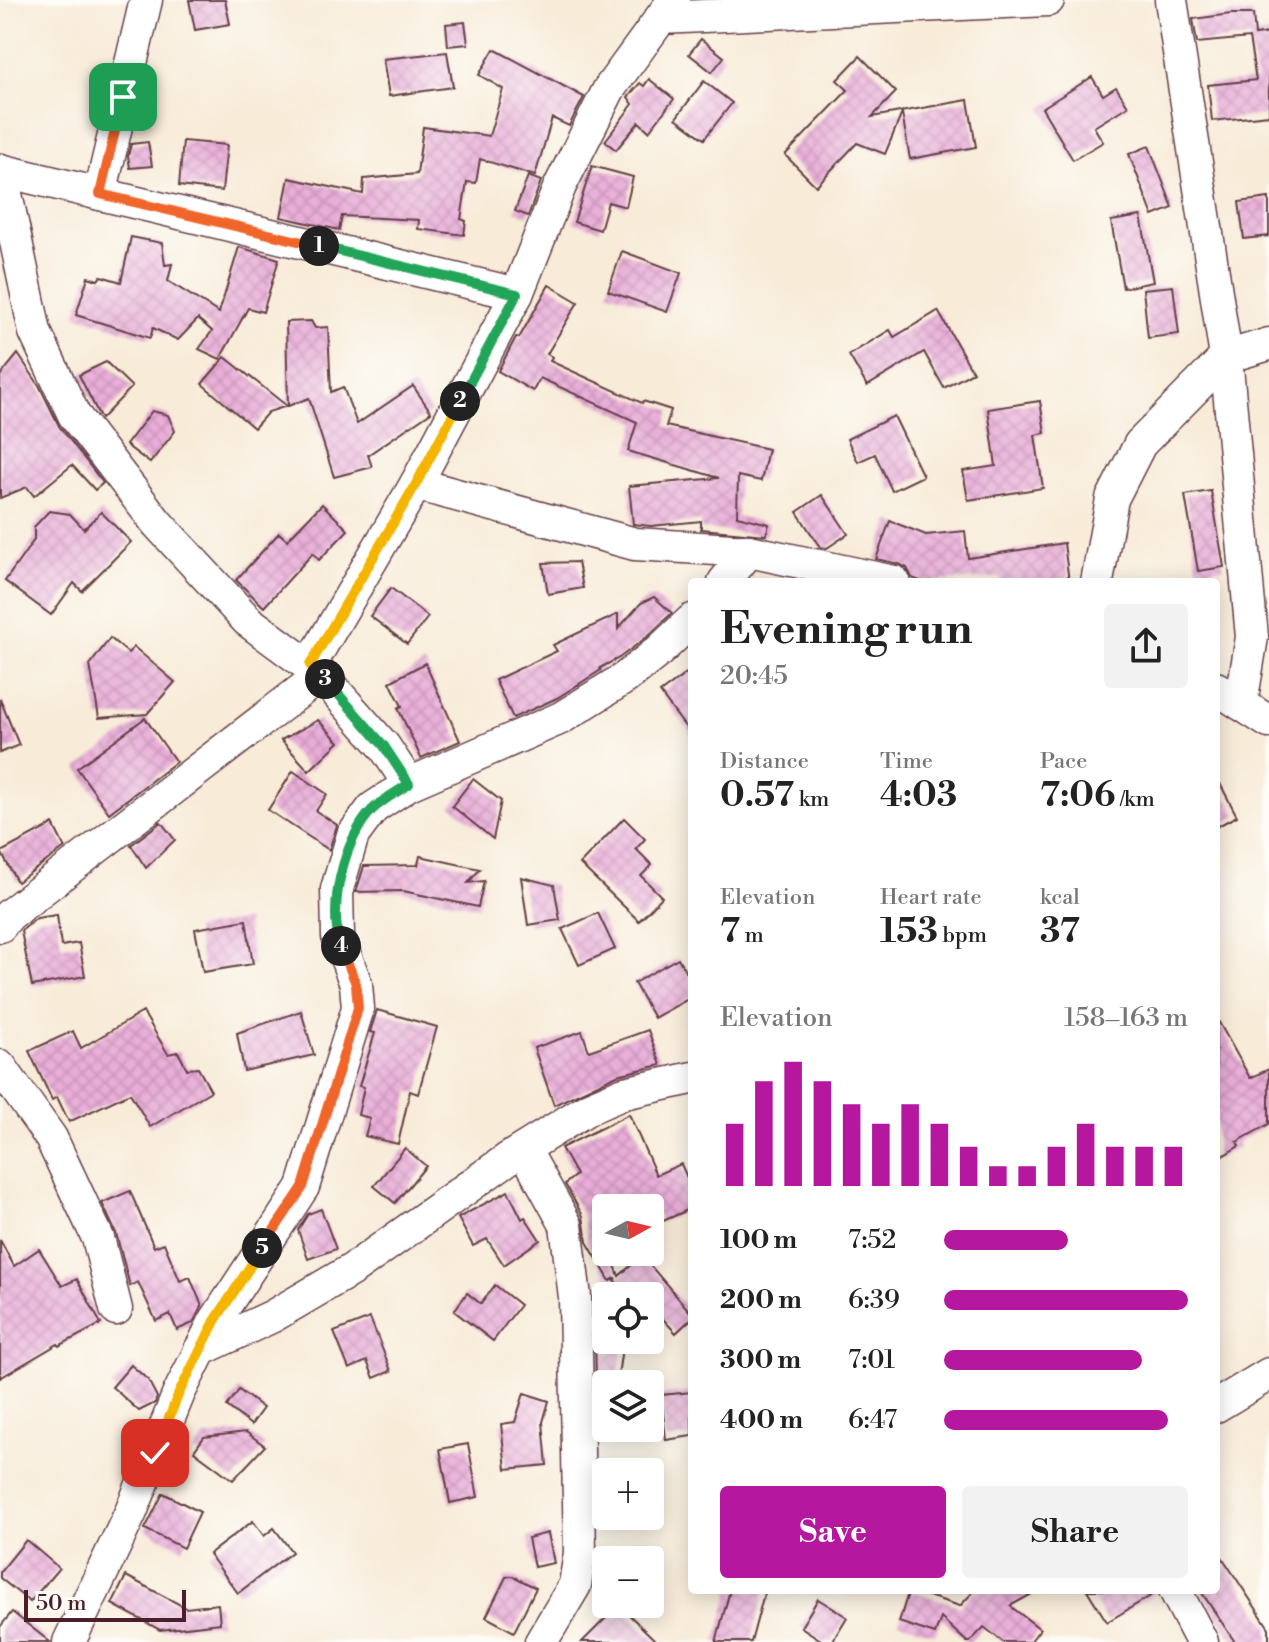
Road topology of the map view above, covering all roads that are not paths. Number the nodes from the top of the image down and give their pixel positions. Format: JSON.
{"nodes":[{"id":1,"x":146,"y":0,"type":"edge"},
{"id":2,"x":1048,"y":0,"type":"edge"},
{"id":3,"x":1171,"y":0,"type":"edge"},
{"id":4,"x":668,"y":9,"type":"edge"},
{"id":5,"x":0,"y":170,"type":"edge"},
{"id":6,"x":100,"y":194,"type":"junction"},
{"id":7,"x":517,"y":294,"type":"junction"},
{"id":8,"x":1269,"y":344,"type":"edge"},
{"id":9,"x":1226,"y":357,"type":"junction"},
{"id":10,"x":416,"y":484,"type":"junction"},
{"id":11,"x":749,"y":551,"type":"junction"},
{"id":12,"x":727,"y":578,"type":"edge"},
{"id":13,"x":875,"y":578,"type":"edge"},
{"id":14,"x":1098,"y":578,"type":"edge"},
{"id":15,"x":688,"y":624,"type":"edge"},
{"id":16,"x":315,"y":670,"type":"junction"},
{"id":17,"x":1228,"y":696,"type":"edge"},
{"id":18,"x":1269,"y":722,"type":"edge"},
{"id":19,"x":409,"y":784,"type":"junction"},
{"id":20,"x":0,"y":926,"type":"edge"},
{"id":21,"x":0,"y":1066,"type":"edge"},
{"id":22,"x":688,"y":1079,"type":"edge"},
{"id":23,"x":524,"y":1149,"type":"junction"},
{"id":24,"x":116,"y":1309,"type":"dead end"},
{"id":25,"x":200,"y":1350,"type":"junction"},
{"id":26,"x":1269,"y":1374,"type":"edge"},
{"id":27,"x":1220,"y":1404,"type":"edge"},
{"id":28,"x":1177,"y":1594,"type":"edge"},
{"id":29,"x":69,"y":1642,"type":"edge"},
{"id":30,"x":541,"y":1642,"type":"edge"},
{"id":31,"x":1202,"y":1642,"type":"edge"}],
"edges":[{"from":1,"to":6,"type":"street"},
{"from":2,"to":4,"type":"street"},
{"from":3,"to":9,"type":"street"},
{"from":4,"to":7,"type":"street"},
{"from":5,"to":6,"type":"street"},
{"from":5,"to":16,"type":"street"},
{"from":6,"to":7,"type":"street"},
{"from":7,"to":10,"type":"street"},
{"from":8,"to":9,"type":"street"},
{"from":9,"to":14,"type":"street"},
{"from":9,"to":17,"type":"street"},
{"from":10,"to":11,"type":"street"},
{"from":10,"to":16,"type":"street"},
{"from":11,"to":12,"type":"street"},
{"from":11,"to":13,"type":"street"},
{"from":15,"to":19,"type":"street"},
{"from":16,"to":19,"type":"street"},
{"from":16,"to":20,"type":"street"},
{"from":17,"to":18,"type":"street"},
{"from":19,"to":25,"type":"street"},
{"from":21,"to":24,"type":"street"},
{"from":22,"to":23,"type":"street"},
{"from":23,"to":25,"type":"street"},
{"from":23,"to":30,"type":"street"},
{"from":25,"to":29,"type":"street"},
{"from":26,"to":27,"type":"street"},
{"from":28,"to":31,"type":"street"}]}
